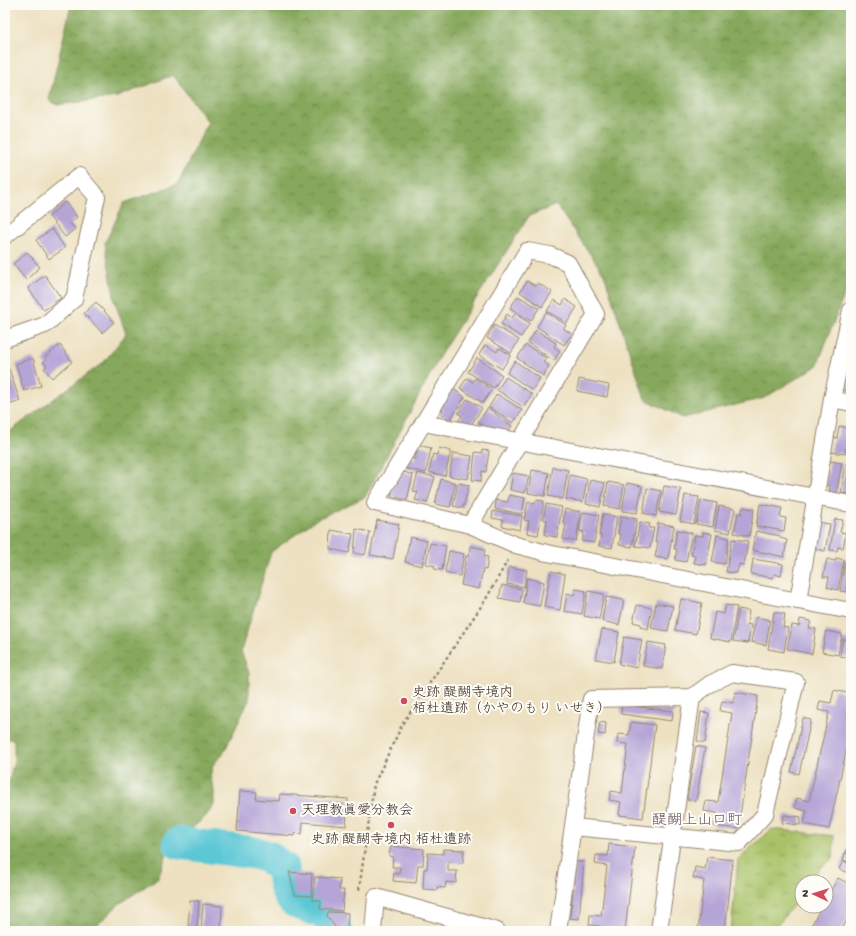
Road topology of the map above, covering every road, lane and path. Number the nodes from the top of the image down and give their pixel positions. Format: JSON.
{"nodes":[{"id":1,"x":5,"y":236,"type":"edge"},
{"id":2,"x":851,"y":310,"type":"edge"},
{"id":3,"x":5,"y":339,"type":"edge"},
{"id":4,"x":832,"y":400,"type":"junction"},
{"id":5,"x":851,"y":403,"type":"edge"},
{"id":6,"x":423,"y":423,"type":"junction"},
{"id":7,"x":521,"y":442,"type":"junction"},
{"id":8,"x":816,"y":498,"type":"junction"},
{"id":9,"x":851,"y":504,"type":"edge"},
{"id":10,"x":470,"y":525,"type":"junction"},
{"id":11,"x":516,"y":545,"type":"junction"},
{"id":12,"x":798,"y":601,"type":"junction"},
{"id":13,"x":851,"y":612,"type":"edge"},
{"id":14,"x":692,"y":697,"type":"junction"},
{"id":15,"x":573,"y":827,"type":"junction"},
{"id":16,"x":672,"y":836,"type":"junction"},
{"id":17,"x":359,"y":895,"type":"dead end"},
{"id":18,"x":469,"y":927,"type":"edge"},
{"id":19,"x":373,"y":931,"type":"edge"},
{"id":20,"x":497,"y":931,"type":"edge"},
{"id":21,"x":558,"y":931,"type":"edge"},
{"id":22,"x":659,"y":931,"type":"edge"}],
"edges":[{"from":1,"to":3,"type":"street"},
{"from":2,"to":4,"type":"street"},
{"from":4,"to":5,"type":"street"},
{"from":4,"to":8,"type":"street"},
{"from":6,"to":7,"type":"street"},
{"from":6,"to":7,"type":"street"},
{"from":6,"to":10,"type":"street"},
{"from":7,"to":8,"type":"street"},
{"from":7,"to":10,"type":"street"},
{"from":8,"to":9,"type":"street"},
{"from":8,"to":12,"type":"street"},
{"from":10,"to":11,"type":"street"},
{"from":11,"to":12,"type":"street"},
{"from":11,"to":17,"type":"path"},
{"from":12,"to":13,"type":"street"},
{"from":14,"to":15,"type":"street"},
{"from":14,"to":16,"type":"street"},
{"from":14,"to":16,"type":"street"},
{"from":15,"to":16,"type":"street"},
{"from":15,"to":21,"type":"street"},
{"from":16,"to":22,"type":"street"},
{"from":18,"to":19,"type":"street"},
{"from":18,"to":20,"type":"street"}]}
